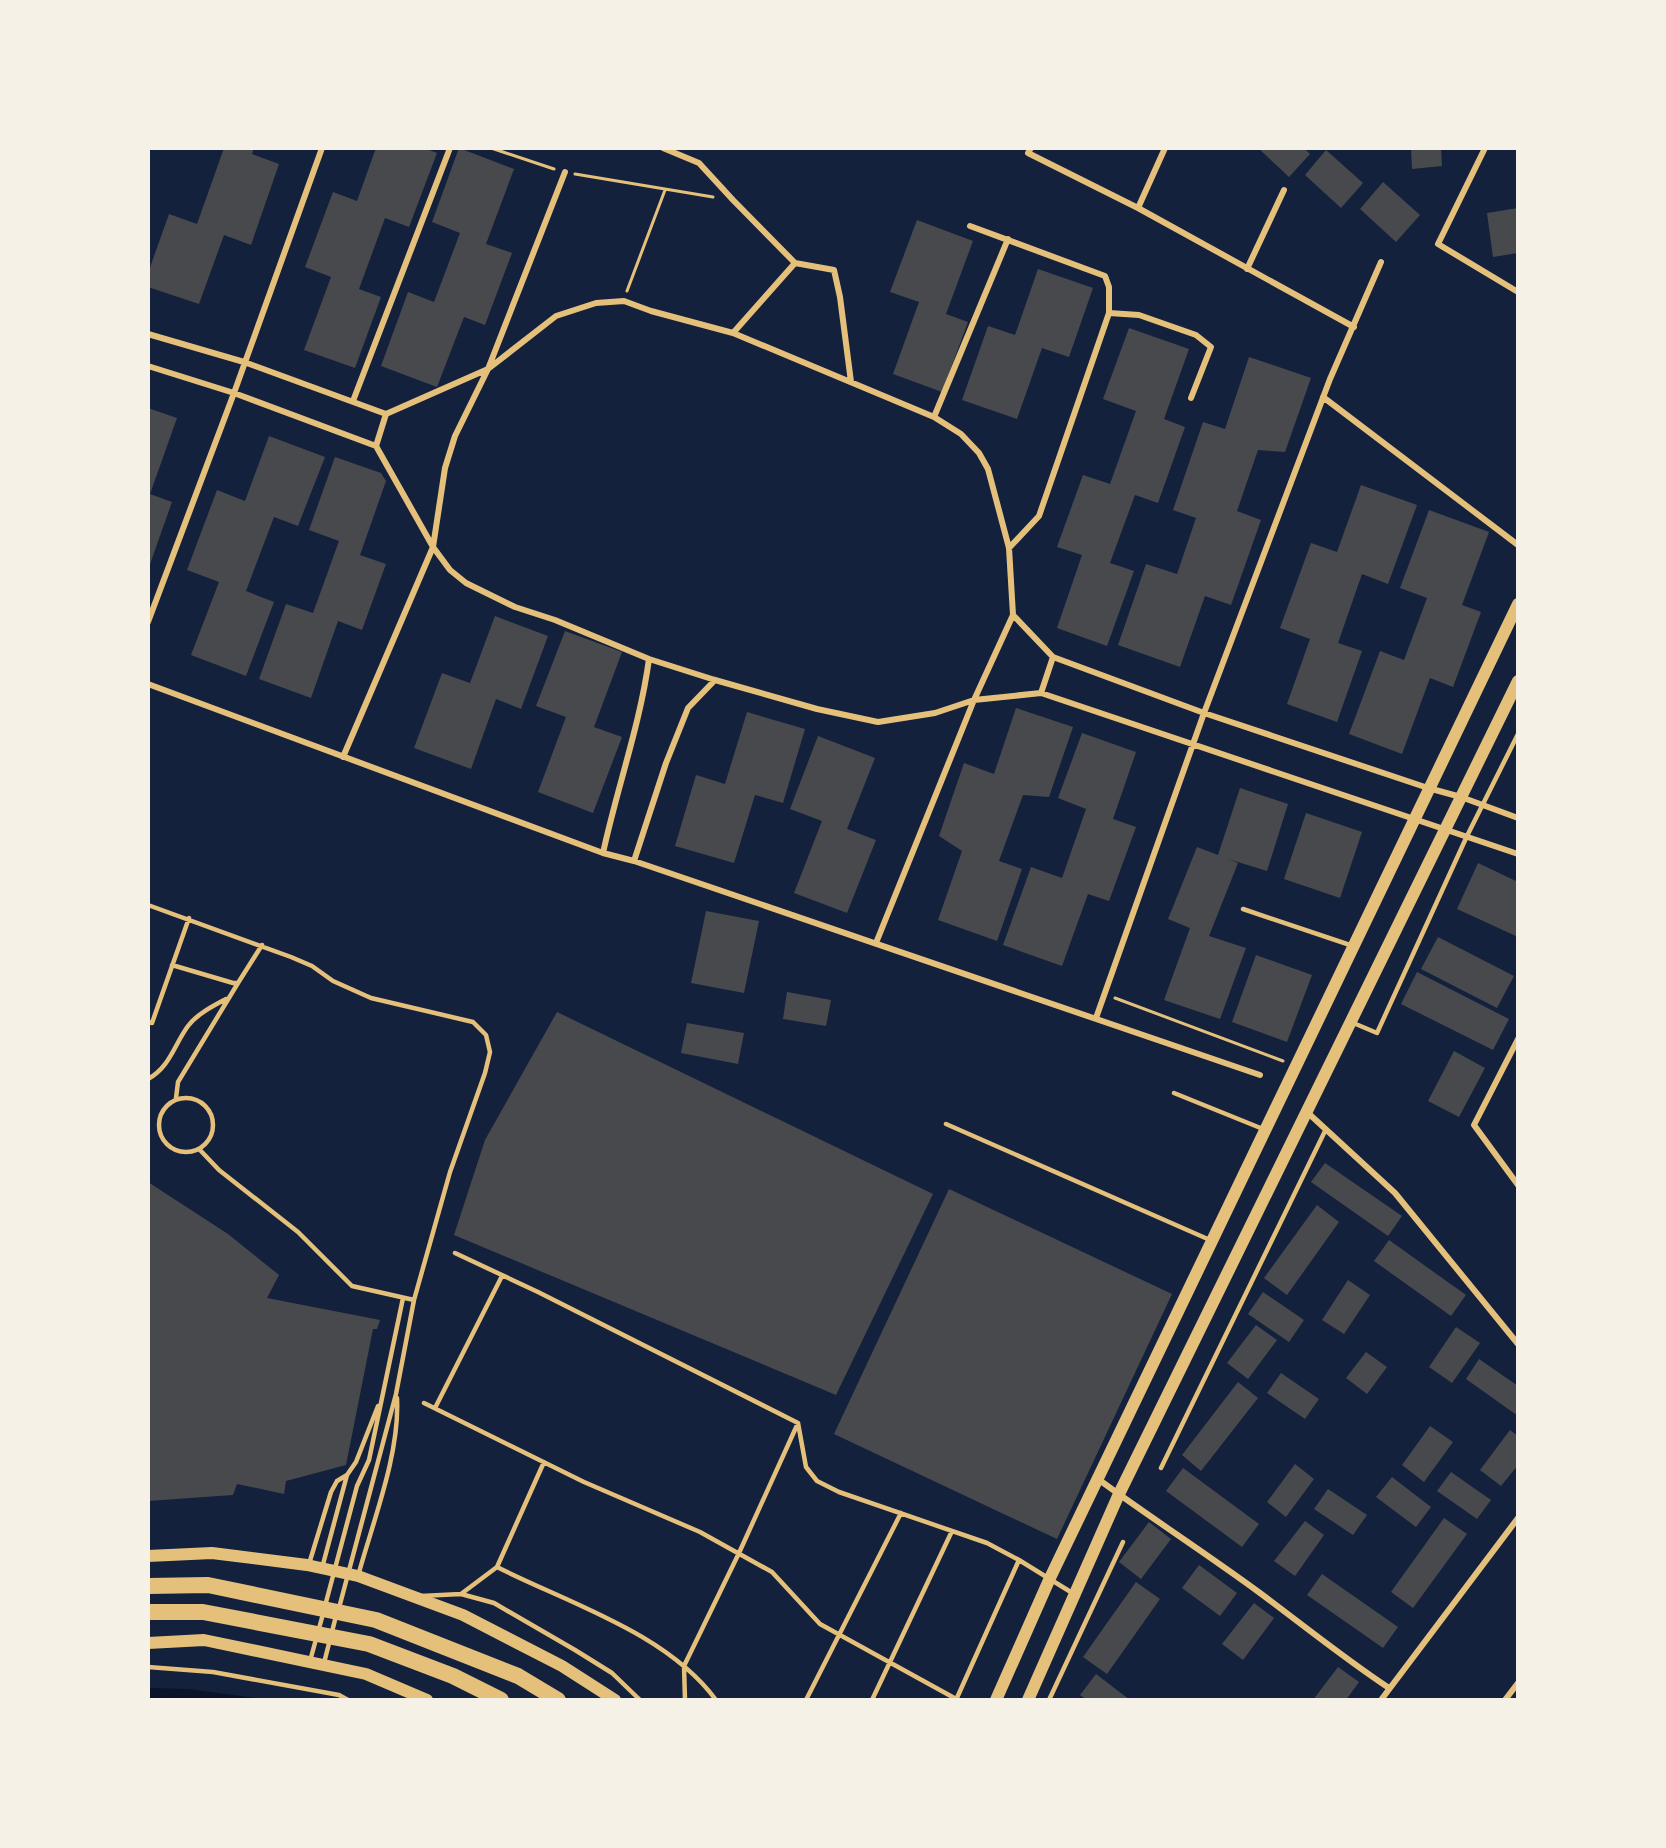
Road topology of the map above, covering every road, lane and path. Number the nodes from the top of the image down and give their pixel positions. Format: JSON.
{"nodes":[{"id":1,"x":322,"y":148,"type":"edge"},
{"id":2,"x":450,"y":148,"type":"edge"},
{"id":3,"x":490,"y":148,"type":"edge"},
{"id":4,"x":663,"y":148,"type":"edge"},
{"id":5,"x":1030,"y":148,"type":"edge"},
{"id":6,"x":1165,"y":148,"type":"edge"},
{"id":7,"x":1485,"y":148,"type":"edge"},
{"id":8,"x":565,"y":172,"type":"junction"},
{"id":9,"x":665,"y":189,"type":"junction"},
{"id":10,"x":1284,"y":190,"type":"dead end"},
{"id":11,"x":733,"y":200,"type":"junction"},
{"id":12,"x":1138,"y":208,"type":"junction"},
{"id":13,"x":970,"y":226,"type":"dead end"},
{"id":14,"x":1008,"y":239,"type":"junction"},
{"id":15,"x":1381,"y":262,"type":"dead end"},
{"id":16,"x":795,"y":263,"type":"junction"},
{"id":17,"x":1247,"y":269,"type":"junction"},
{"id":18,"x":1518,"y":291,"type":"edge"},
{"id":19,"x":624,"y":301,"type":"junction"},
{"id":20,"x":1108,"y":313,"type":"junction"},
{"id":21,"x":1353,"y":327,"type":"junction"},
{"id":22,"x":733,"y":333,"type":"junction"},
{"id":23,"x":148,"y":334,"type":"edge"},
{"id":24,"x":244,"y":362,"type":"junction"},
{"id":25,"x":148,"y":366,"type":"edge"},
{"id":26,"x":488,"y":369,"type":"junction"},
{"id":27,"x":851,"y":382,"type":"junction"},
{"id":28,"x":234,"y":393,"type":"junction"},
{"id":29,"x":1191,"y":398,"type":"dead end"},
{"id":30,"x":1323,"y":398,"type":"junction"},
{"id":31,"x":353,"y":401,"type":"junction"},
{"id":32,"x":386,"y":414,"type":"junction"},
{"id":33,"x":934,"y":417,"type":"junction"},
{"id":34,"x":376,"y":446,"type":"junction"},
{"id":35,"x":1518,"y":545,"type":"edge"},
{"id":36,"x":433,"y":547,"type":"junction"},
{"id":37,"x":1008,"y":548,"type":"junction"},
{"id":38,"x":1518,"y":604,"type":"edge"},
{"id":39,"x":1013,"y":615,"type":"junction"},
{"id":40,"x":148,"y":622,"type":"edge"},
{"id":41,"x":1053,"y":657,"type":"junction"},
{"id":42,"x":649,"y":659,"type":"junction"},
{"id":43,"x":715,"y":680,"type":"junction"},
{"id":44,"x":1518,"y":681,"type":"edge"},
{"id":45,"x":148,"y":684,"type":"edge"},
{"id":46,"x":1041,"y":693,"type":"junction"},
{"id":47,"x":974,"y":700,"type":"junction"},
{"id":48,"x":1204,"y":713,"type":"junction"},
{"id":49,"x":1518,"y":734,"type":"edge"},
{"id":50,"x":1193,"y":746,"type":"junction"},
{"id":51,"x":342,"y":757,"type":"junction"},
{"id":52,"x":1428,"y":788,"type":"junction"},
{"id":53,"x":1461,"y":797,"type":"junction"},
{"id":54,"x":1483,"y":805,"type":"junction"},
{"id":55,"x":1518,"y":818,"type":"edge"},
{"id":56,"x":1414,"y":820,"type":"junction"},
{"id":57,"x":1446,"y":829,"type":"junction"},
{"id":58,"x":1467,"y":836,"type":"junction"},
{"id":59,"x":603,"y":853,"type":"junction"},
{"id":60,"x":1518,"y":854,"type":"edge"},
{"id":61,"x":634,"y":861,"type":"junction"},
{"id":62,"x":148,"y":905,"type":"edge"},
{"id":63,"x":1243,"y":909,"type":"dead end"},
{"id":64,"x":189,"y":918,"type":"junction"},
{"id":65,"x":876,"y":944,"type":"junction"},
{"id":66,"x":262,"y":945,"type":"junction"},
{"id":67,"x":1353,"y":946,"type":"junction"},
{"id":68,"x":172,"y":965,"type":"junction"},
{"id":69,"x":238,"y":982,"type":"junction"},
{"id":70,"x":1104,"y":994,"type":"junction"},
{"id":71,"x":229,"y":998,"type":"junction"},
{"id":72,"x":1096,"y":1018,"type":"junction"},
{"id":73,"x":150,"y":1022,"type":"edge"},
{"id":74,"x":1351,"y":1022,"type":"junction"},
{"id":75,"x":1518,"y":1040,"type":"edge"},
{"id":76,"x":1296,"y":1065,"type":"junction"},
{"id":77,"x":1260,"y":1075,"type":"dead end"},
{"id":78,"x":148,"y":1079,"type":"edge"},
{"id":79,"x":1174,"y":1093,"type":"dead end"},
{"id":80,"x":176,"y":1098,"type":"junction"},
{"id":81,"x":1307,"y":1112,"type":"junction"},
{"id":82,"x":946,"y":1124,"type":"dead end"},
{"id":83,"x":1326,"y":1129,"type":"junction"},
{"id":84,"x":1266,"y":1130,"type":"junction"},
{"id":85,"x":200,"y":1150,"type":"junction"},
{"id":86,"x":1518,"y":1185,"type":"edge"},
{"id":87,"x":1213,"y":1241,"type":"junction"},
{"id":88,"x":455,"y":1253,"type":"dead end"},
{"id":89,"x":502,"y":1276,"type":"junction"},
{"id":90,"x":404,"y":1298,"type":"junction"},
{"id":91,"x":414,"y":1300,"type":"junction"},
{"id":92,"x":1518,"y":1344,"type":"edge"},
{"id":93,"x":383,"y":1394,"type":"junction"},
{"id":94,"x":396,"y":1394,"type":"junction"},
{"id":95,"x":424,"y":1403,"type":"dead end"},
{"id":96,"x":435,"y":1408,"type":"junction"},
{"id":97,"x":798,"y":1423,"type":"junction"},
{"id":98,"x":544,"y":1462,"type":"junction"},
{"id":99,"x":1161,"y":1468,"type":"dead end"},
{"id":100,"x":347,"y":1475,"type":"junction"},
{"id":101,"x":1098,"y":1479,"type":"junction"},
{"id":102,"x":1119,"y":1494,"type":"junction"},
{"id":103,"x":901,"y":1514,"type":"junction"},
{"id":104,"x":1518,"y":1518,"type":"edge"},
{"id":105,"x":952,"y":1531,"type":"junction"},
{"id":106,"x":1123,"y":1542,"type":"dead end"},
{"id":107,"x":739,"y":1554,"type":"junction"},
{"id":108,"x":148,"y":1556,"type":"edge"},
{"id":109,"x":1019,"y":1560,"type":"junction"},
{"id":110,"x":309,"y":1565,"type":"junction"},
{"id":111,"x":497,"y":1567,"type":"junction"},
{"id":112,"x":328,"y":1569,"type":"junction"},
{"id":113,"x":353,"y":1574,"type":"junction"},
{"id":114,"x":1050,"y":1578,"type":"junction"},
{"id":115,"x":148,"y":1586,"type":"edge"},
{"id":116,"x":460,"y":1594,"type":"junction"},
{"id":117,"x":1074,"y":1594,"type":"junction"},
{"id":118,"x":414,"y":1596,"type":"junction"},
{"id":119,"x":331,"y":1610,"type":"junction"},
{"id":120,"x":148,"y":1612,"type":"edge"},
{"id":121,"x":324,"y":1635,"type":"junction"},
{"id":122,"x":840,"y":1636,"type":"junction"},
{"id":123,"x":148,"y":1643,"type":"edge"},
{"id":124,"x":310,"y":1662,"type":"junction"},
{"id":125,"x":890,"y":1663,"type":"junction"},
{"id":126,"x":323,"y":1665,"type":"junction"},
{"id":127,"x":684,"y":1666,"type":"junction"},
{"id":128,"x":148,"y":1667,"type":"edge"},
{"id":129,"x":1518,"y":1683,"type":"edge"},
{"id":130,"x":1389,"y":1689,"type":"junction"},
{"id":131,"x":957,"y":1699,"type":"edge"},
{"id":132,"x":348,"y":1700,"type":"edge"},
{"id":133,"x":427,"y":1700,"type":"edge"},
{"id":134,"x":501,"y":1700,"type":"edge"},
{"id":135,"x":558,"y":1700,"type":"edge"},
{"id":136,"x":615,"y":1700,"type":"edge"},
{"id":137,"x":640,"y":1700,"type":"edge"},
{"id":138,"x":685,"y":1700,"type":"edge"},
{"id":139,"x":716,"y":1700,"type":"edge"},
{"id":140,"x":806,"y":1700,"type":"edge"},
{"id":141,"x":872,"y":1700,"type":"edge"},
{"id":142,"x":996,"y":1700,"type":"edge"},
{"id":143,"x":1028,"y":1700,"type":"edge"},
{"id":144,"x":1049,"y":1700,"type":"edge"},
{"id":145,"x":1381,"y":1700,"type":"edge"},
{"id":146,"x":1505,"y":1700,"type":"edge"}],
"edges":[{"from":1,"to":24,"type":"street"},
{"from":2,"to":31,"type":"street"},
{"from":3,"to":8,"type":"path"},
{"from":4,"to":11,"type":"street"},
{"from":5,"to":12,"type":"street"},
{"from":6,"to":12,"type":"street"},
{"from":7,"to":18,"type":"street"},
{"from":8,"to":9,"type":"path"},
{"from":8,"to":26,"type":"street"},
{"from":9,"to":11,"type":"path"},
{"from":9,"to":19,"type":"path"},
{"from":10,"to":17,"type":"street"},
{"from":11,"to":16,"type":"street"},
{"from":12,"to":17,"type":"street"},
{"from":13,"to":14,"type":"street"},
{"from":14,"to":20,"type":"street"},
{"from":14,"to":33,"type":"street"},
{"from":15,"to":21,"type":"street"},
{"from":16,"to":22,"type":"street"},
{"from":16,"to":27,"type":"street"},
{"from":17,"to":21,"type":"street"},
{"from":19,"to":22,"type":"street"},
{"from":19,"to":26,"type":"street"},
{"from":20,"to":29,"type":"street"},
{"from":20,"to":37,"type":"street"},
{"from":21,"to":30,"type":"street"},
{"from":22,"to":27,"type":"street"},
{"from":23,"to":24,"type":"street"},
{"from":24,"to":28,"type":"street"},
{"from":24,"to":31,"type":"street"},
{"from":25,"to":28,"type":"street"},
{"from":26,"to":32,"type":"street"},
{"from":26,"to":36,"type":"street"},
{"from":27,"to":33,"type":"street"},
{"from":28,"to":34,"type":"street"},
{"from":28,"to":40,"type":"street"},
{"from":30,"to":35,"type":"street"},
{"from":30,"to":48,"type":"street"},
{"from":31,"to":32,"type":"street"},
{"from":32,"to":34,"type":"street"},
{"from":33,"to":37,"type":"street"},
{"from":34,"to":36,"type":"street"},
{"from":36,"to":42,"type":"street"},
{"from":36,"to":51,"type":"street"},
{"from":37,"to":39,"type":"street"},
{"from":38,"to":52,"type":"main road"},
{"from":39,"to":41,"type":"street"},
{"from":39,"to":47,"type":"street"},
{"from":41,"to":46,"type":"street"},
{"from":41,"to":48,"type":"street"},
{"from":42,"to":43,"type":"street"},
{"from":42,"to":59,"type":"street"},
{"from":43,"to":47,"type":"street"},
{"from":43,"to":61,"type":"street"},
{"from":44,"to":53,"type":"main road"},
{"from":45,"to":51,"type":"street"},
{"from":46,"to":47,"type":"street"},
{"from":46,"to":50,"type":"street"},
{"from":47,"to":65,"type":"street"},
{"from":48,"to":50,"type":"street"},
{"from":48,"to":52,"type":"street"},
{"from":49,"to":54,"type":"lane"},
{"from":50,"to":56,"type":"street"},
{"from":50,"to":70,"type":"street"},
{"from":51,"to":59,"type":"street"},
{"from":52,"to":53,"type":"street"},
{"from":52,"to":56,"type":"main road"},
{"from":53,"to":54,"type":"street"},
{"from":53,"to":57,"type":"main road"},
{"from":54,"to":55,"type":"street"},
{"from":54,"to":58,"type":"lane"},
{"from":56,"to":57,"type":"street"},
{"from":56,"to":67,"type":"main road"},
{"from":57,"to":58,"type":"street"},
{"from":57,"to":74,"type":"main road"},
{"from":58,"to":60,"type":"street"},
{"from":58,"to":74,"type":"lane"},
{"from":59,"to":61,"type":"street"},
{"from":61,"to":65,"type":"street"},
{"from":62,"to":64,"type":"lane"},
{"from":63,"to":67,"type":"lane"},
{"from":64,"to":66,"type":"lane"},
{"from":64,"to":68,"type":"lane"},
{"from":65,"to":72,"type":"street"},
{"from":66,"to":69,"type":"lane"},
{"from":66,"to":91,"type":"lane"},
{"from":67,"to":76,"type":"main road"},
{"from":68,"to":69,"type":"lane"},
{"from":68,"to":73,"type":"lane"},
{"from":69,"to":71,"type":"lane"},
{"from":70,"to":72,"type":"street"},
{"from":70,"to":76,"type":"path"},
{"from":71,"to":78,"type":"lane"},
{"from":71,"to":80,"type":"lane"},
{"from":72,"to":77,"type":"street"},
{"from":74,"to":81,"type":"main road"},
{"from":75,"to":86,"type":"street"},
{"from":76,"to":84,"type":"main road"},
{"from":79,"to":84,"type":"lane"},
{"from":80,"to":85,"type":"lane"},
{"from":80,"to":85,"type":"lane"},
{"from":81,"to":83,"type":"street"},
{"from":81,"to":102,"type":"main road"},
{"from":82,"to":87,"type":"lane"},
{"from":83,"to":92,"type":"street"},
{"from":83,"to":99,"type":"lane"},
{"from":84,"to":87,"type":"main road"},
{"from":85,"to":90,"type":"lane"},
{"from":87,"to":101,"type":"main road"},
{"from":88,"to":89,"type":"lane"},
{"from":89,"to":96,"type":"lane"},
{"from":89,"to":97,"type":"lane"},
{"from":90,"to":91,"type":"lane"},
{"from":90,"to":93,"type":"lane"},
{"from":91,"to":94,"type":"lane"},
{"from":93,"to":100,"type":"lane"},
{"from":93,"to":112,"type":"lane"},
{"from":94,"to":113,"type":"lane"},
{"from":94,"to":113,"type":"lane"},
{"from":95,"to":96,"type":"lane"},
{"from":96,"to":98,"type":"lane"},
{"from":97,"to":103,"type":"lane"},
{"from":97,"to":107,"type":"lane"},
{"from":98,"to":107,"type":"lane"},
{"from":98,"to":111,"type":"lane"},
{"from":100,"to":110,"type":"lane"},
{"from":100,"to":112,"type":"lane"},
{"from":101,"to":102,"type":"street"},
{"from":101,"to":114,"type":"main road"},
{"from":102,"to":117,"type":"main road"},
{"from":102,"to":130,"type":"street"},
{"from":103,"to":105,"type":"lane"},
{"from":103,"to":122,"type":"lane"},
{"from":104,"to":130,"type":"street"},
{"from":105,"to":109,"type":"lane"},
{"from":105,"to":125,"type":"lane"},
{"from":106,"to":144,"type":"lane"},
{"from":107,"to":122,"type":"lane"},
{"from":107,"to":127,"type":"lane"},
{"from":108,"to":110,"type":"main road"},
{"from":109,"to":114,"type":"lane"},
{"from":109,"to":131,"type":"lane"},
{"from":110,"to":112,"type":"main road"},
{"from":111,"to":116,"type":"lane"},
{"from":111,"to":127,"type":"lane"},
{"from":112,"to":113,"type":"main road"},
{"from":112,"to":119,"type":"lane"},
{"from":113,"to":118,"type":"main road"},
{"from":113,"to":119,"type":"lane"},
{"from":114,"to":117,"type":"lane"},
{"from":114,"to":142,"type":"main road"},
{"from":115,"to":119,"type":"highway"},
{"from":116,"to":118,"type":"lane"},
{"from":116,"to":137,"type":"lane"},
{"from":117,"to":143,"type":"main road"},
{"from":118,"to":136,"type":"main road"},
{"from":119,"to":121,"type":"lane"},
{"from":119,"to":121,"type":"lane"},
{"from":119,"to":135,"type":"highway"},
{"from":120,"to":121,"type":"highway"},
{"from":121,"to":124,"type":"lane"},
{"from":121,"to":126,"type":"lane"},
{"from":121,"to":134,"type":"highway"},
{"from":122,"to":125,"type":"lane"},
{"from":122,"to":140,"type":"lane"},
{"from":123,"to":124,"type":"main road"},
{"from":124,"to":126,"type":"main road"},
{"from":125,"to":131,"type":"lane"},
{"from":125,"to":141,"type":"lane"},
{"from":126,"to":133,"type":"main road"},
{"from":127,"to":138,"type":"lane"},
{"from":127,"to":139,"type":"lane"},
{"from":128,"to":132,"type":"lane"},
{"from":129,"to":146,"type":"street"},
{"from":130,"to":145,"type":"street"}]}
